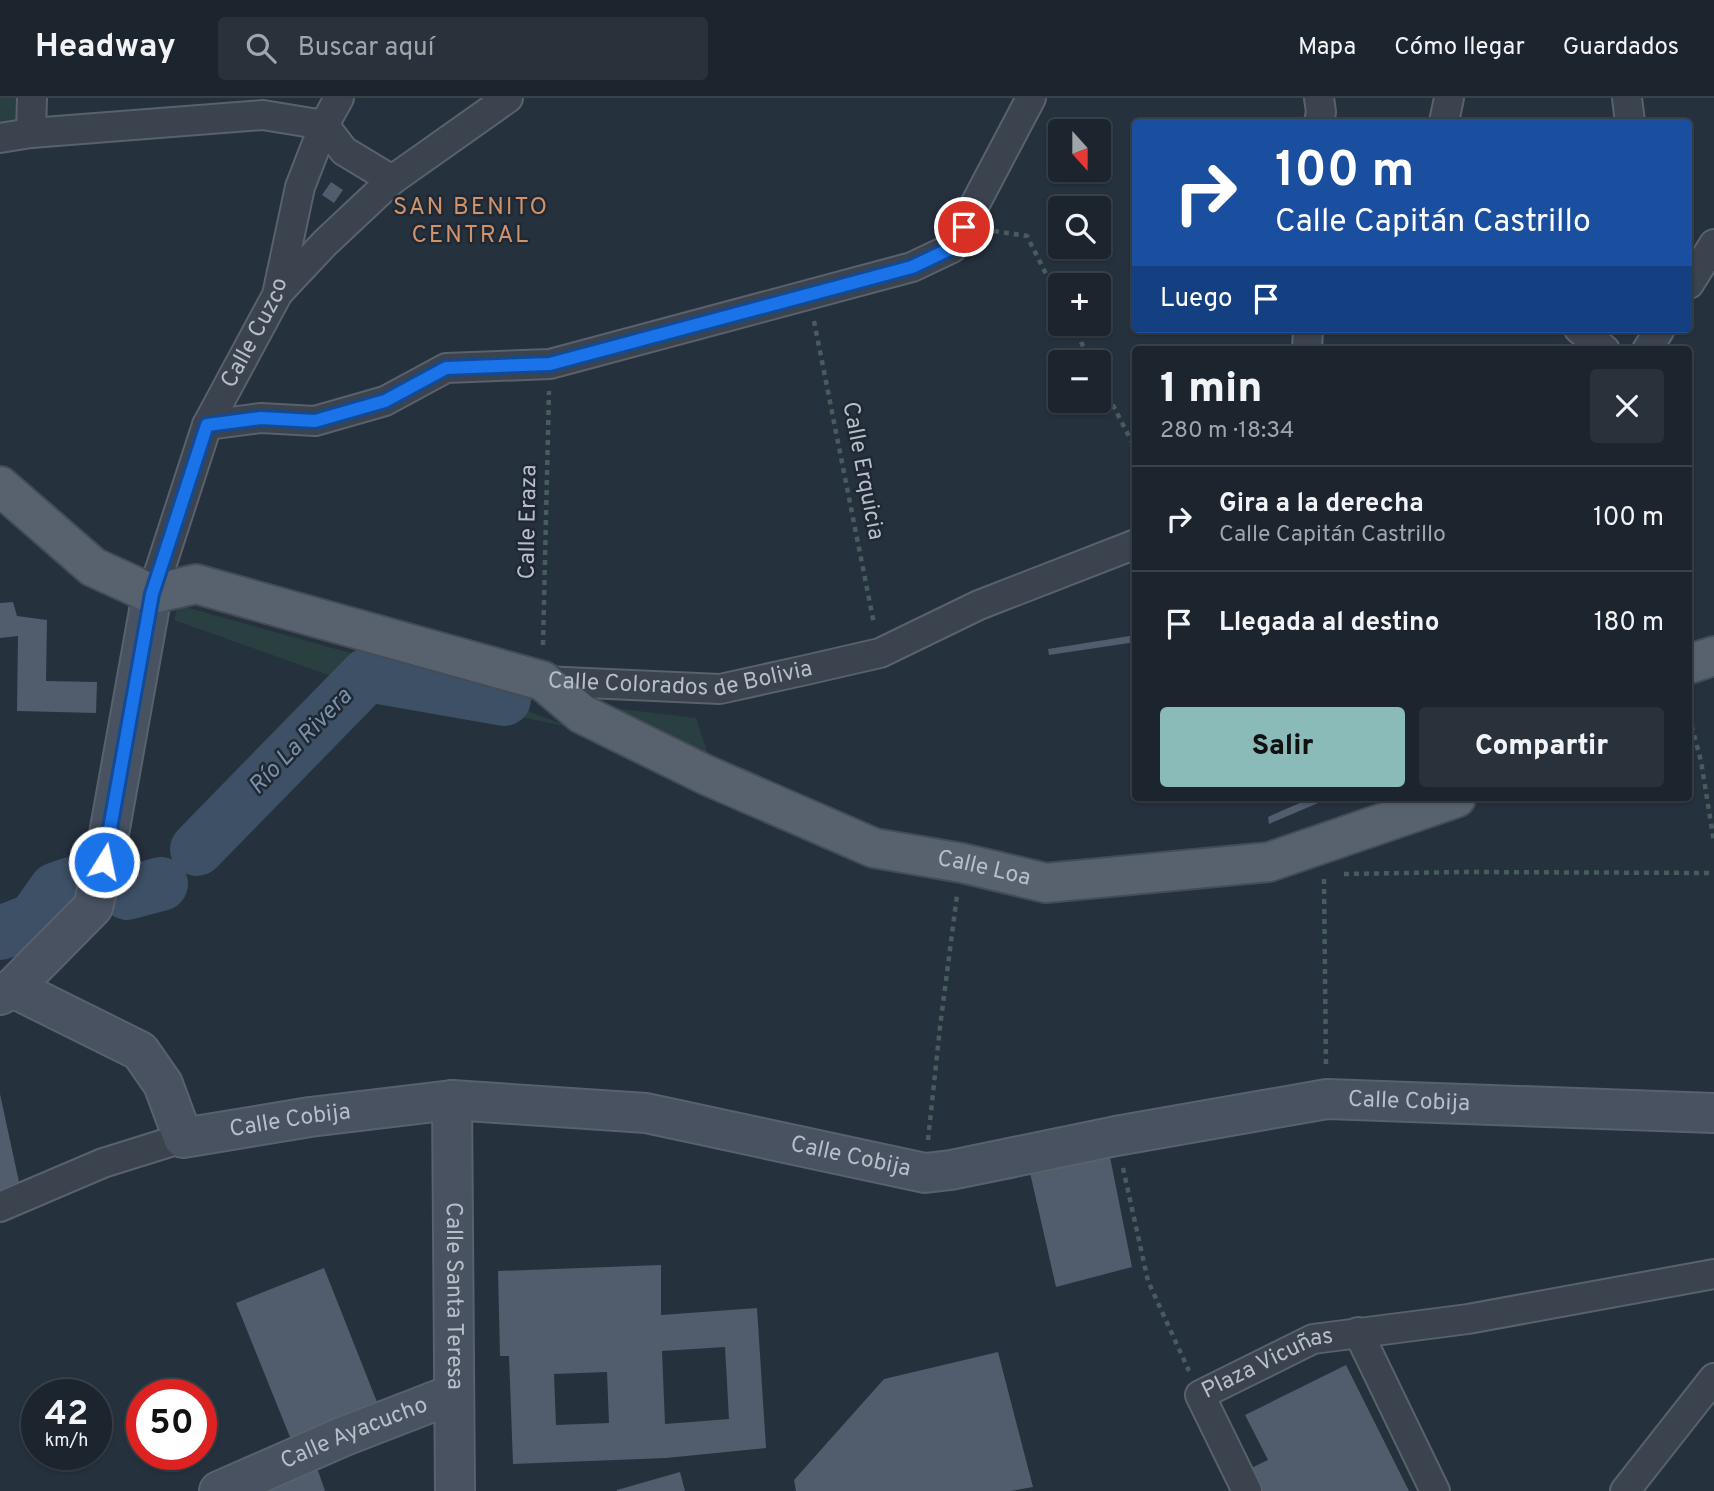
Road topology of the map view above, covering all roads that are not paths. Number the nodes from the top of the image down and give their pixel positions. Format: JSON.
{"nodes":[{"id":1,"x":32,"y":98,"type":"edge"},
{"id":2,"x":339,"y":98,"type":"edge"},
{"id":3,"x":508,"y":98,"type":"edge"},
{"id":4,"x":1031,"y":98,"type":"edge"},
{"id":5,"x":1318,"y":98,"type":"edge"},
{"id":6,"x":1449,"y":98,"type":"edge"},
{"id":7,"x":1627,"y":98,"type":"edge"},
{"id":8,"x":1319,"y":119,"type":"edge"},
{"id":9,"x":1445,"y":119,"type":"edge"},
{"id":10,"x":1630,"y":119,"type":"edge"},
{"id":11,"x":324,"y":125,"type":"junction"},
{"id":12,"x":31,"y":133,"type":"junction"},
{"id":13,"x":0,"y":138,"type":"edge"},
{"id":14,"x":392,"y":180,"type":"junction"},
{"id":15,"x":1714,"y":244,"type":"edge"},
{"id":16,"x":1692,"y":279,"type":"edge"},
{"id":17,"x":276,"y":295,"type":"junction"},
{"id":18,"x":1584,"y":333,"type":"edge"},
{"id":19,"x":1600,"y":346,"type":"edge"},
{"id":20,"x":207,"y":425,"type":"junction"},
{"id":21,"x":0,"y":486,"type":"edge"},
{"id":22,"x":1132,"y":546,"type":"edge"},
{"id":23,"x":152,"y":594,"type":"junction"},
{"id":24,"x":1714,"y":656,"type":"edge"},
{"id":25,"x":1692,"y":663,"type":"edge"},
{"id":26,"x":543,"y":681,"type":"junction"},
{"id":27,"x":1448,"y":801,"type":"edge"},
{"id":28,"x":7,"y":991,"type":"edge"},
{"id":29,"x":452,"y":1100,"type":"junction"},
{"id":30,"x":1714,"y":1113,"type":"edge"},
{"id":31,"x":183,"y":1138,"type":"junction"},
{"id":32,"x":0,"y":1207,"type":"edge"},
{"id":33,"x":1714,"y":1274,"type":"edge"},
{"id":34,"x":1357,"y":1332,"type":"junction"},
{"id":35,"x":1714,"y":1378,"type":"edge"},
{"id":36,"x":453,"y":1395,"type":"junction"},
{"id":37,"x":219,"y":1491,"type":"edge"},
{"id":38,"x":455,"y":1491,"type":"edge"},
{"id":39,"x":1247,"y":1491,"type":"edge"},
{"id":40,"x":1435,"y":1491,"type":"edge"},
{"id":41,"x":1625,"y":1491,"type":"edge"}],
"edges":[{"from":1,"to":12,"type":"street"},
{"from":2,"to":11,"type":"street","name":"Calle Cuzco"},
{"from":3,"to":14,"type":"street"},
{"from":4,"to":20,"type":"street"},
{"from":5,"to":8,"type":"street"},
{"from":6,"to":9,"type":"street"},
{"from":7,"to":10,"type":"street"},
{"from":11,"to":12,"type":"street"},
{"from":11,"to":14,"type":"street"},
{"from":11,"to":17,"type":"street","name":"Calle Cuzco"},
{"from":12,"to":13,"type":"street"},
{"from":14,"to":17,"type":"street"},
{"from":15,"to":16,"type":"street"},
{"from":17,"to":20,"type":"street","name":"Calle Cuzco"},
{"from":18,"to":19,"type":"street"},
{"from":20,"to":23,"type":"street","name":"Calle Cuzco"},
{"from":21,"to":23,"type":"main road"},
{"from":22,"to":26,"type":"street","name":"Calle Colorados de Bolivia"},
{"from":23,"to":26,"type":"main road","name":"Calle Colorados de Bolivia"},
{"from":23,"to":28,"type":"main road","name":"Calle Cuzco"},
{"from":24,"to":25,"type":"main road"},
{"from":26,"to":27,"type":"main road","name":"Calle Loa"},
{"from":28,"to":31,"type":"main road"},
{"from":29,"to":30,"type":"main road","name":"Calle Cobija"},
{"from":29,"to":31,"type":"main road","name":"Calle Cobija"},
{"from":29,"to":36,"type":"main road","name":"Calle Santa Teresa"},
{"from":31,"to":32,"type":"street","name":"Calle Cobija"},
{"from":33,"to":34,"type":"street","name":"Plaza Vicuñas"},
{"from":34,"to":39,"type":"street","name":"Plaza Vicuñas"},
{"from":34,"to":40,"type":"street"},
{"from":35,"to":41,"type":"street"},
{"from":36,"to":37,"type":"main road","name":"Calle Ayacucho"},
{"from":36,"to":38,"type":"main road","name":"Calle Santa Teresa"}]}
